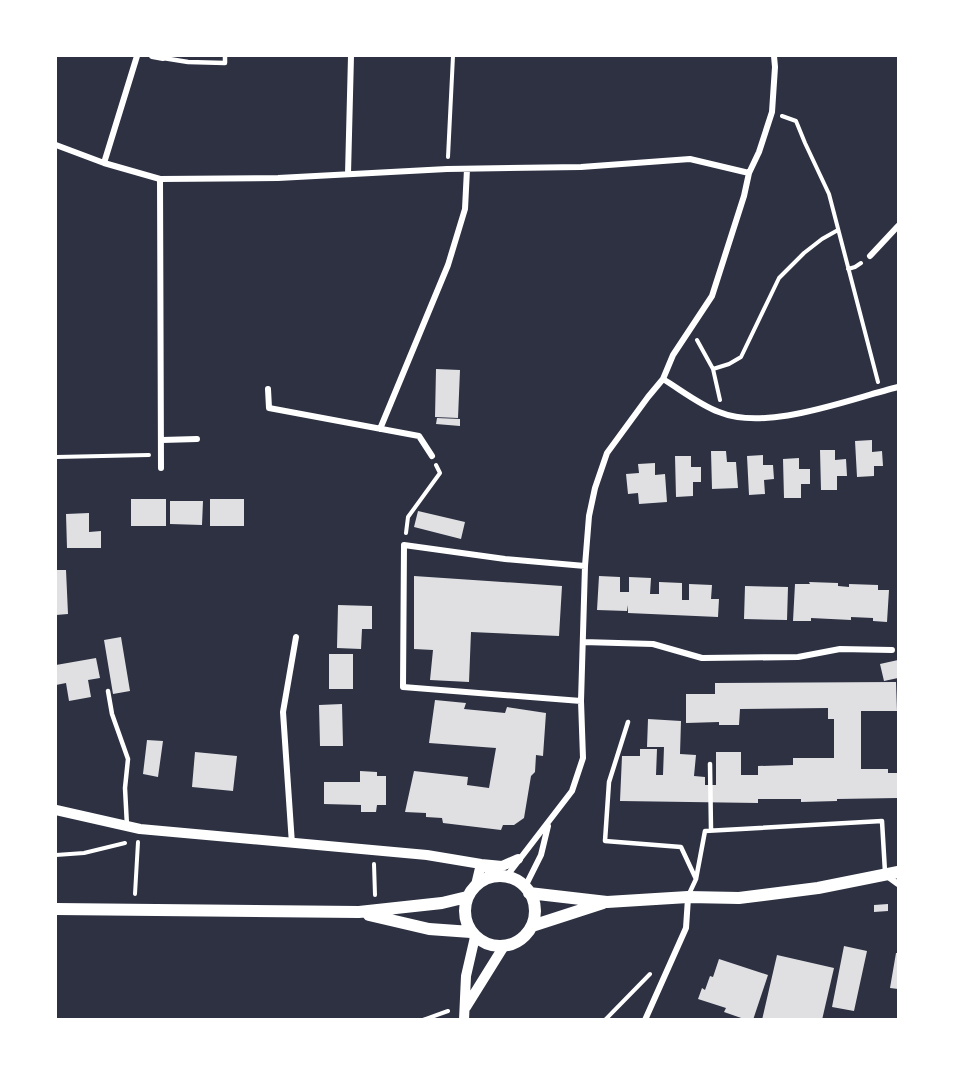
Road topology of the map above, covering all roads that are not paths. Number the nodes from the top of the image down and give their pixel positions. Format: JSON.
{"nodes":[{"id":1,"x":137,"y":56,"type":"edge"},
{"id":2,"x":153,"y":56,"type":"edge"},
{"id":3,"x":225,"y":56,"type":"edge"},
{"id":4,"x":351,"y":56,"type":"edge"},
{"id":5,"x":774,"y":56,"type":"edge"},
{"id":6,"x":163,"y":58,"type":"joint"},
{"id":7,"x":56,"y":145,"type":"edge"},
{"id":8,"x":104,"y":163,"type":"junction"},
{"id":9,"x":467,"y":170,"type":"junction"},
{"id":10,"x":749,"y":173,"type":"junction"},
{"id":11,"x":348,"y":174,"type":"junction"},
{"id":12,"x":160,"y":179,"type":"junction"},
{"id":13,"x":898,"y":226,"type":"edge"},
{"id":14,"x":870,"y":256,"type":"dead end"},
{"id":15,"x":663,"y":379,"type":"junction"},
{"id":16,"x":898,"y":387,"type":"edge"},
{"id":17,"x":268,"y":390,"type":"dead end"},
{"id":18,"x":380,"y":429,"type":"junction"},
{"id":19,"x":196,"y":439,"type":"dead end"},
{"id":20,"x":162,"y":440,"type":"junction"},
{"id":21,"x":432,"y":456,"type":"road end"},
{"id":22,"x":161,"y":468,"type":"dead end"},
{"id":23,"x":585,"y":566,"type":"junction"},
{"id":24,"x":296,"y":637,"type":"dead end"},
{"id":25,"x":583,"y":642,"type":"junction"},
{"id":26,"x":892,"y":650,"type":"dead end"},
{"id":27,"x":108,"y":691,"type":"dead end"},
{"id":28,"x":581,"y":700,"type":"junction"},
{"id":29,"x":628,"y":722,"type":"dead end"},
{"id":30,"x":710,"y":764,"type":"dead end"},
{"id":31,"x":56,"y":810,"type":"edge"},
{"id":32,"x":548,"y":822,"type":"junction"},
{"id":33,"x":127,"y":826,"type":"junction"},
{"id":34,"x":711,"y":830,"type":"junction"},
{"id":35,"x":292,"y":844,"type":"junction"},
{"id":36,"x":518,"y":859,"type":"junction"},
{"id":37,"x":481,"y":864,"type":"junction"},
{"id":38,"x":898,"y":872,"type":"edge"},
{"id":39,"x":886,"y":875,"type":"junction"},
{"id":40,"x":502,"y":877,"type":"junction"},
{"id":41,"x":696,"y":879,"type":"junction"},
{"id":42,"x":898,"y":884,"type":"edge"},
{"id":43,"x":476,"y":885,"type":"junction"},
{"id":44,"x":527,"y":890,"type":"junction"},
{"id":45,"x":467,"y":897,"type":"junction"},
{"id":46,"x":688,"y":897,"type":"junction"},
{"id":47,"x":607,"y":902,"type":"junction"},
{"id":48,"x":56,"y":909,"type":"edge"},
{"id":49,"x":359,"y":912,"type":"junction"},
{"id":50,"x":532,"y":926,"type":"junction"},
{"id":51,"x":473,"y":934,"type":"junction"},
{"id":52,"x":504,"y":946,"type":"junction"},
{"id":53,"x":464,"y":1015,"type":"edge"},
{"id":54,"x":645,"y":1020,"type":"edge"}],
"edges":[{"from":1,"to":8,"type":"street"},
{"from":2,"to":6,"type":"street"},
{"from":3,"to":6,"type":"lane"},
{"from":4,"to":11,"type":"street"},
{"from":5,"to":10,"type":"street"},
{"from":7,"to":8,"type":"street"},
{"from":8,"to":12,"type":"street"},
{"from":9,"to":10,"type":"street"},
{"from":9,"to":11,"type":"street"},
{"from":9,"to":18,"type":"street"},
{"from":10,"to":15,"type":"street"},
{"from":11,"to":12,"type":"street"},
{"from":12,"to":20,"type":"street"},
{"from":13,"to":14,"type":"street"},
{"from":15,"to":16,"type":"street"},
{"from":15,"to":23,"type":"street"},
{"from":17,"to":18,"type":"street"},
{"from":18,"to":21,"type":"street"},
{"from":19,"to":20,"type":"street"},
{"from":20,"to":22,"type":"street"},
{"from":23,"to":25,"type":"street"},
{"from":23,"to":28,"type":"street"},
{"from":24,"to":35,"type":"street"},
{"from":25,"to":26,"type":"street"},
{"from":25,"to":28,"type":"street"},
{"from":27,"to":33,"type":"lane"},
{"from":28,"to":32,"type":"street"},
{"from":29,"to":41,"type":"lane"},
{"from":30,"to":34,"type":"lane"},
{"from":31,"to":33,"type":"street"},
{"from":32,"to":36,"type":"street"},
{"from":32,"to":44,"type":"street"},
{"from":33,"to":35,"type":"street"},
{"from":34,"to":39,"type":"lane"},
{"from":34,"to":41,"type":"lane"},
{"from":35,"to":37,"type":"street"},
{"from":36,"to":37,"type":"street"},
{"from":36,"to":40,"type":"street"},
{"from":37,"to":40,"type":"street"},
{"from":37,"to":43,"type":"street"},
{"from":38,"to":39,"type":"main road"},
{"from":39,"to":42,"type":"street"},
{"from":39,"to":46,"type":"main road"},
{"from":40,"to":43,"type":"main road"},
{"from":40,"to":44,"type":"main road"},
{"from":41,"to":46,"type":"lane"},
{"from":43,"to":45,"type":"main road"},
{"from":44,"to":47,"type":"main road"},
{"from":44,"to":50,"type":"main road"},
{"from":45,"to":49,"type":"main road"},
{"from":45,"to":51,"type":"main road"},
{"from":46,"to":47,"type":"main road"},
{"from":46,"to":54,"type":"street"},
{"from":47,"to":50,"type":"main road"},
{"from":48,"to":49,"type":"main road"},
{"from":49,"to":51,"type":"main road"},
{"from":50,"to":52,"type":"main road"},
{"from":51,"to":52,"type":"main road"},
{"from":51,"to":53,"type":"street"},
{"from":52,"to":53,"type":"street"}]}
